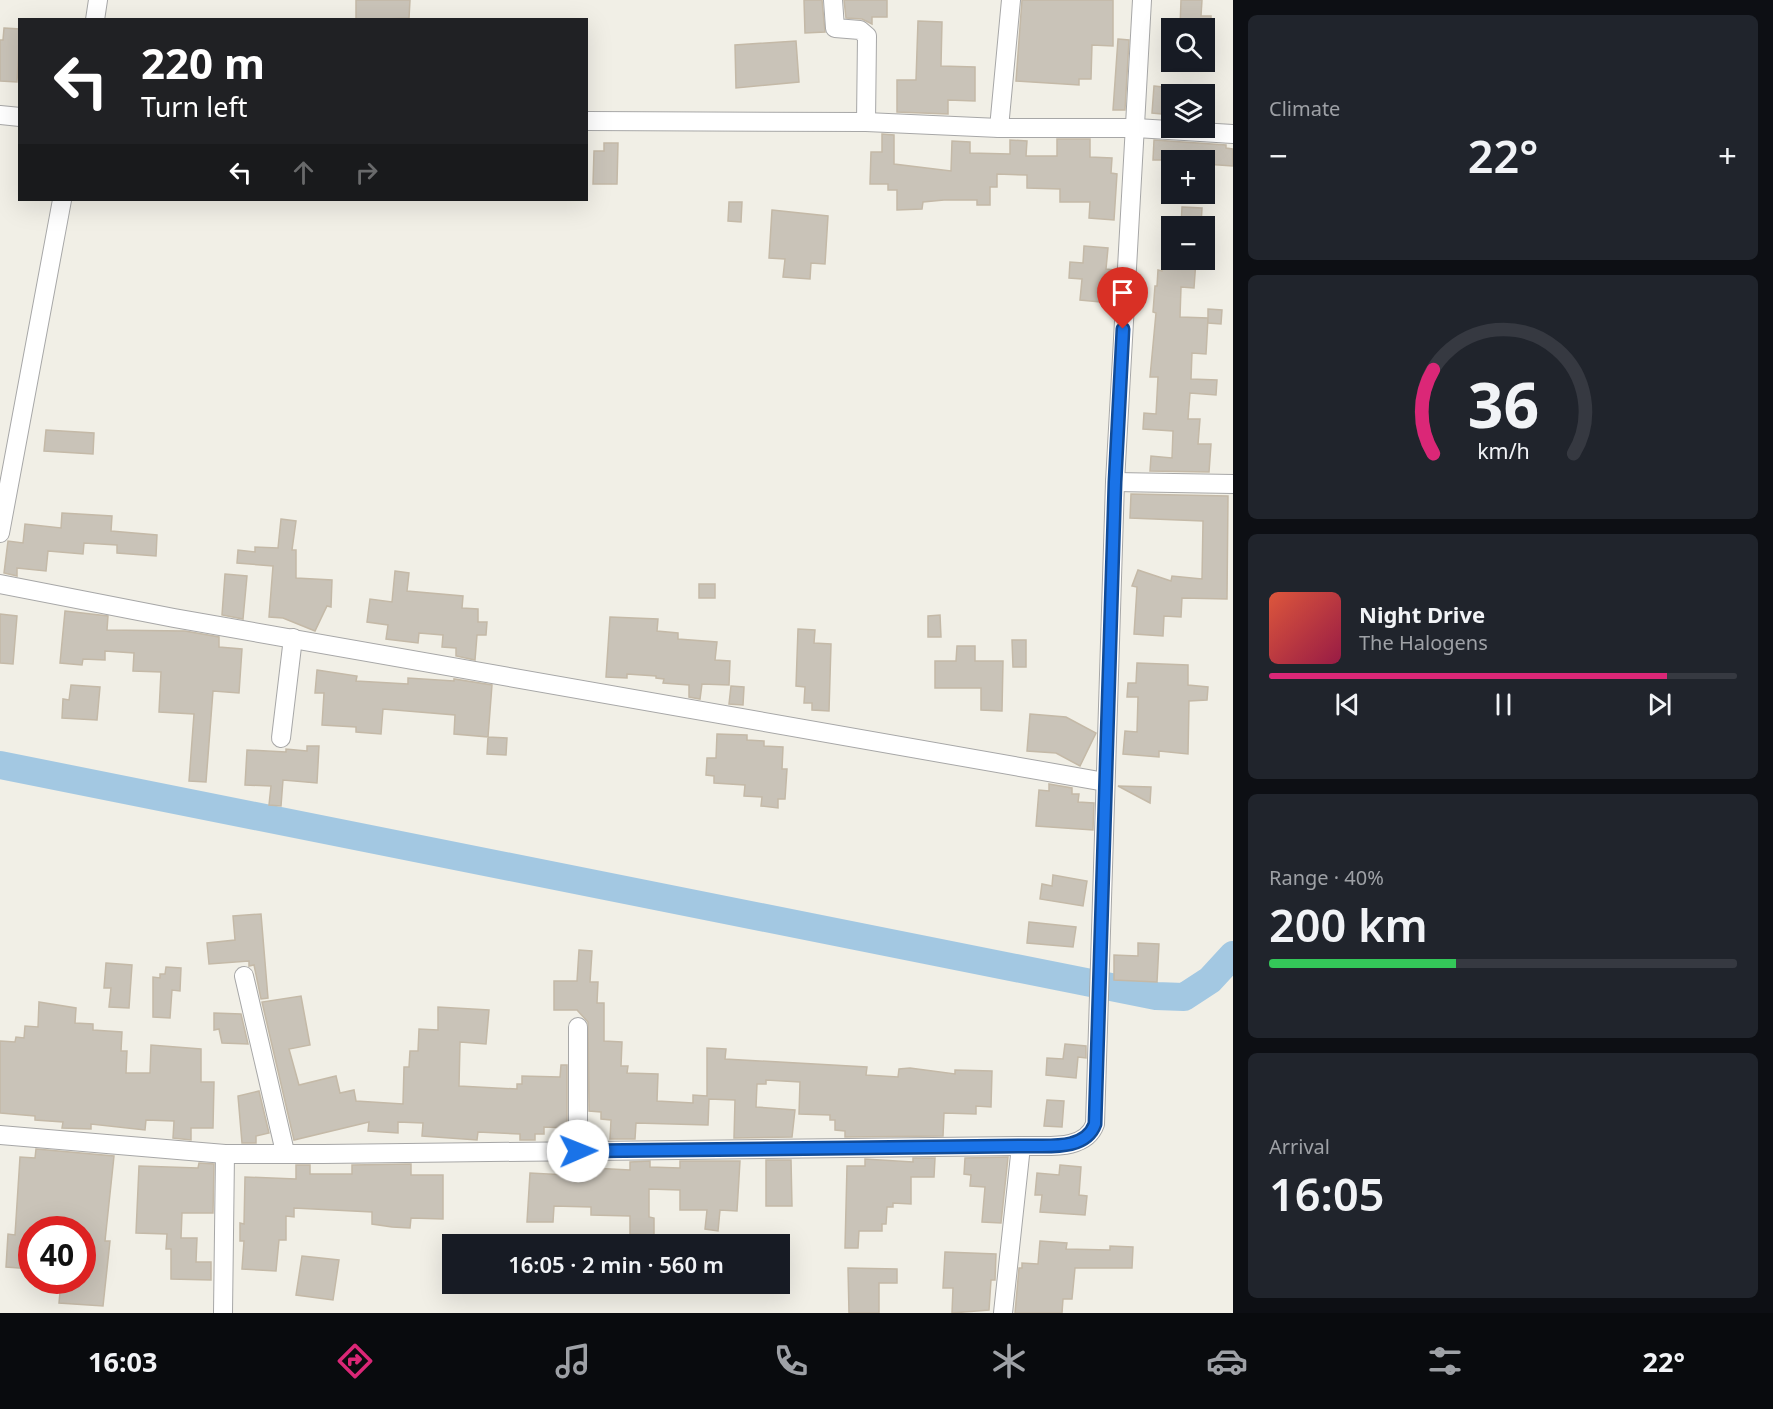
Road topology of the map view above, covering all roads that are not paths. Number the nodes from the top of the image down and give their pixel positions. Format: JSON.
{"nodes":[{"id":1,"x":98,"y":0,"type":"edge"},
{"id":2,"x":833,"y":0,"type":"edge"},
{"id":3,"x":1011,"y":0,"type":"edge"},
{"id":4,"x":1142,"y":0,"type":"edge"},
{"id":5,"x":95,"y":18,"type":"edge"},
{"id":6,"x":0,"y":116,"type":"edge"},
{"id":7,"x":18,"y":117,"type":"edge"},
{"id":8,"x":588,"y":121,"type":"edge"},
{"id":9,"x":866,"y":122,"type":"junction"},
{"id":10,"x":999,"y":128,"type":"junction"},
{"id":11,"x":1136,"y":128,"type":"junction"},
{"id":12,"x":1233,"y":134,"type":"edge"},
{"id":13,"x":62,"y":201,"type":"edge"},
{"id":14,"x":1115,"y":482,"type":"junction"},
{"id":15,"x":1233,"y":484,"type":"edge"},
{"id":16,"x":0,"y":533,"type":"edge"},
{"id":17,"x":0,"y":584,"type":"edge"},
{"id":18,"x":293,"y":638,"type":"junction"},
{"id":19,"x":281,"y":738,"type":"dead end"},
{"id":20,"x":1105,"y":782,"type":"junction"},
{"id":21,"x":244,"y":976,"type":"dead end"},
{"id":22,"x":578,"y":1027,"type":"dead end"},
{"id":23,"x":0,"y":1135,"type":"edge"},
{"id":24,"x":1021,"y":1146,"type":"junction"},
{"id":25,"x":578,"y":1151,"type":"junction"},
{"id":26,"x":285,"y":1152,"type":"junction"},
{"id":27,"x":225,"y":1154,"type":"junction"},
{"id":28,"x":223,"y":1313,"type":"edge"},
{"id":29,"x":1003,"y":1313,"type":"edge"}],
"edges":[{"from":1,"to":5,"type":"street"},
{"from":2,"to":9,"type":"street"},
{"from":3,"to":10,"type":"street"},
{"from":4,"to":11,"type":"street"},
{"from":6,"to":7,"type":"street"},
{"from":8,"to":9,"type":"street"},
{"from":9,"to":10,"type":"street"},
{"from":10,"to":11,"type":"street"},
{"from":11,"to":12,"type":"street"},
{"from":11,"to":14,"type":"street"},
{"from":13,"to":16,"type":"street"},
{"from":14,"to":15,"type":"street"},
{"from":14,"to":20,"type":"street"},
{"from":17,"to":18,"type":"street"},
{"from":18,"to":19,"type":"street"},
{"from":18,"to":20,"type":"street"},
{"from":20,"to":24,"type":"street"},
{"from":21,"to":26,"type":"street"},
{"from":22,"to":25,"type":"street"},
{"from":23,"to":27,"type":"street"},
{"from":24,"to":25,"type":"street"},
{"from":24,"to":29,"type":"street"},
{"from":25,"to":26,"type":"street"},
{"from":26,"to":27,"type":"street"},
{"from":27,"to":28,"type":"street"}]}
